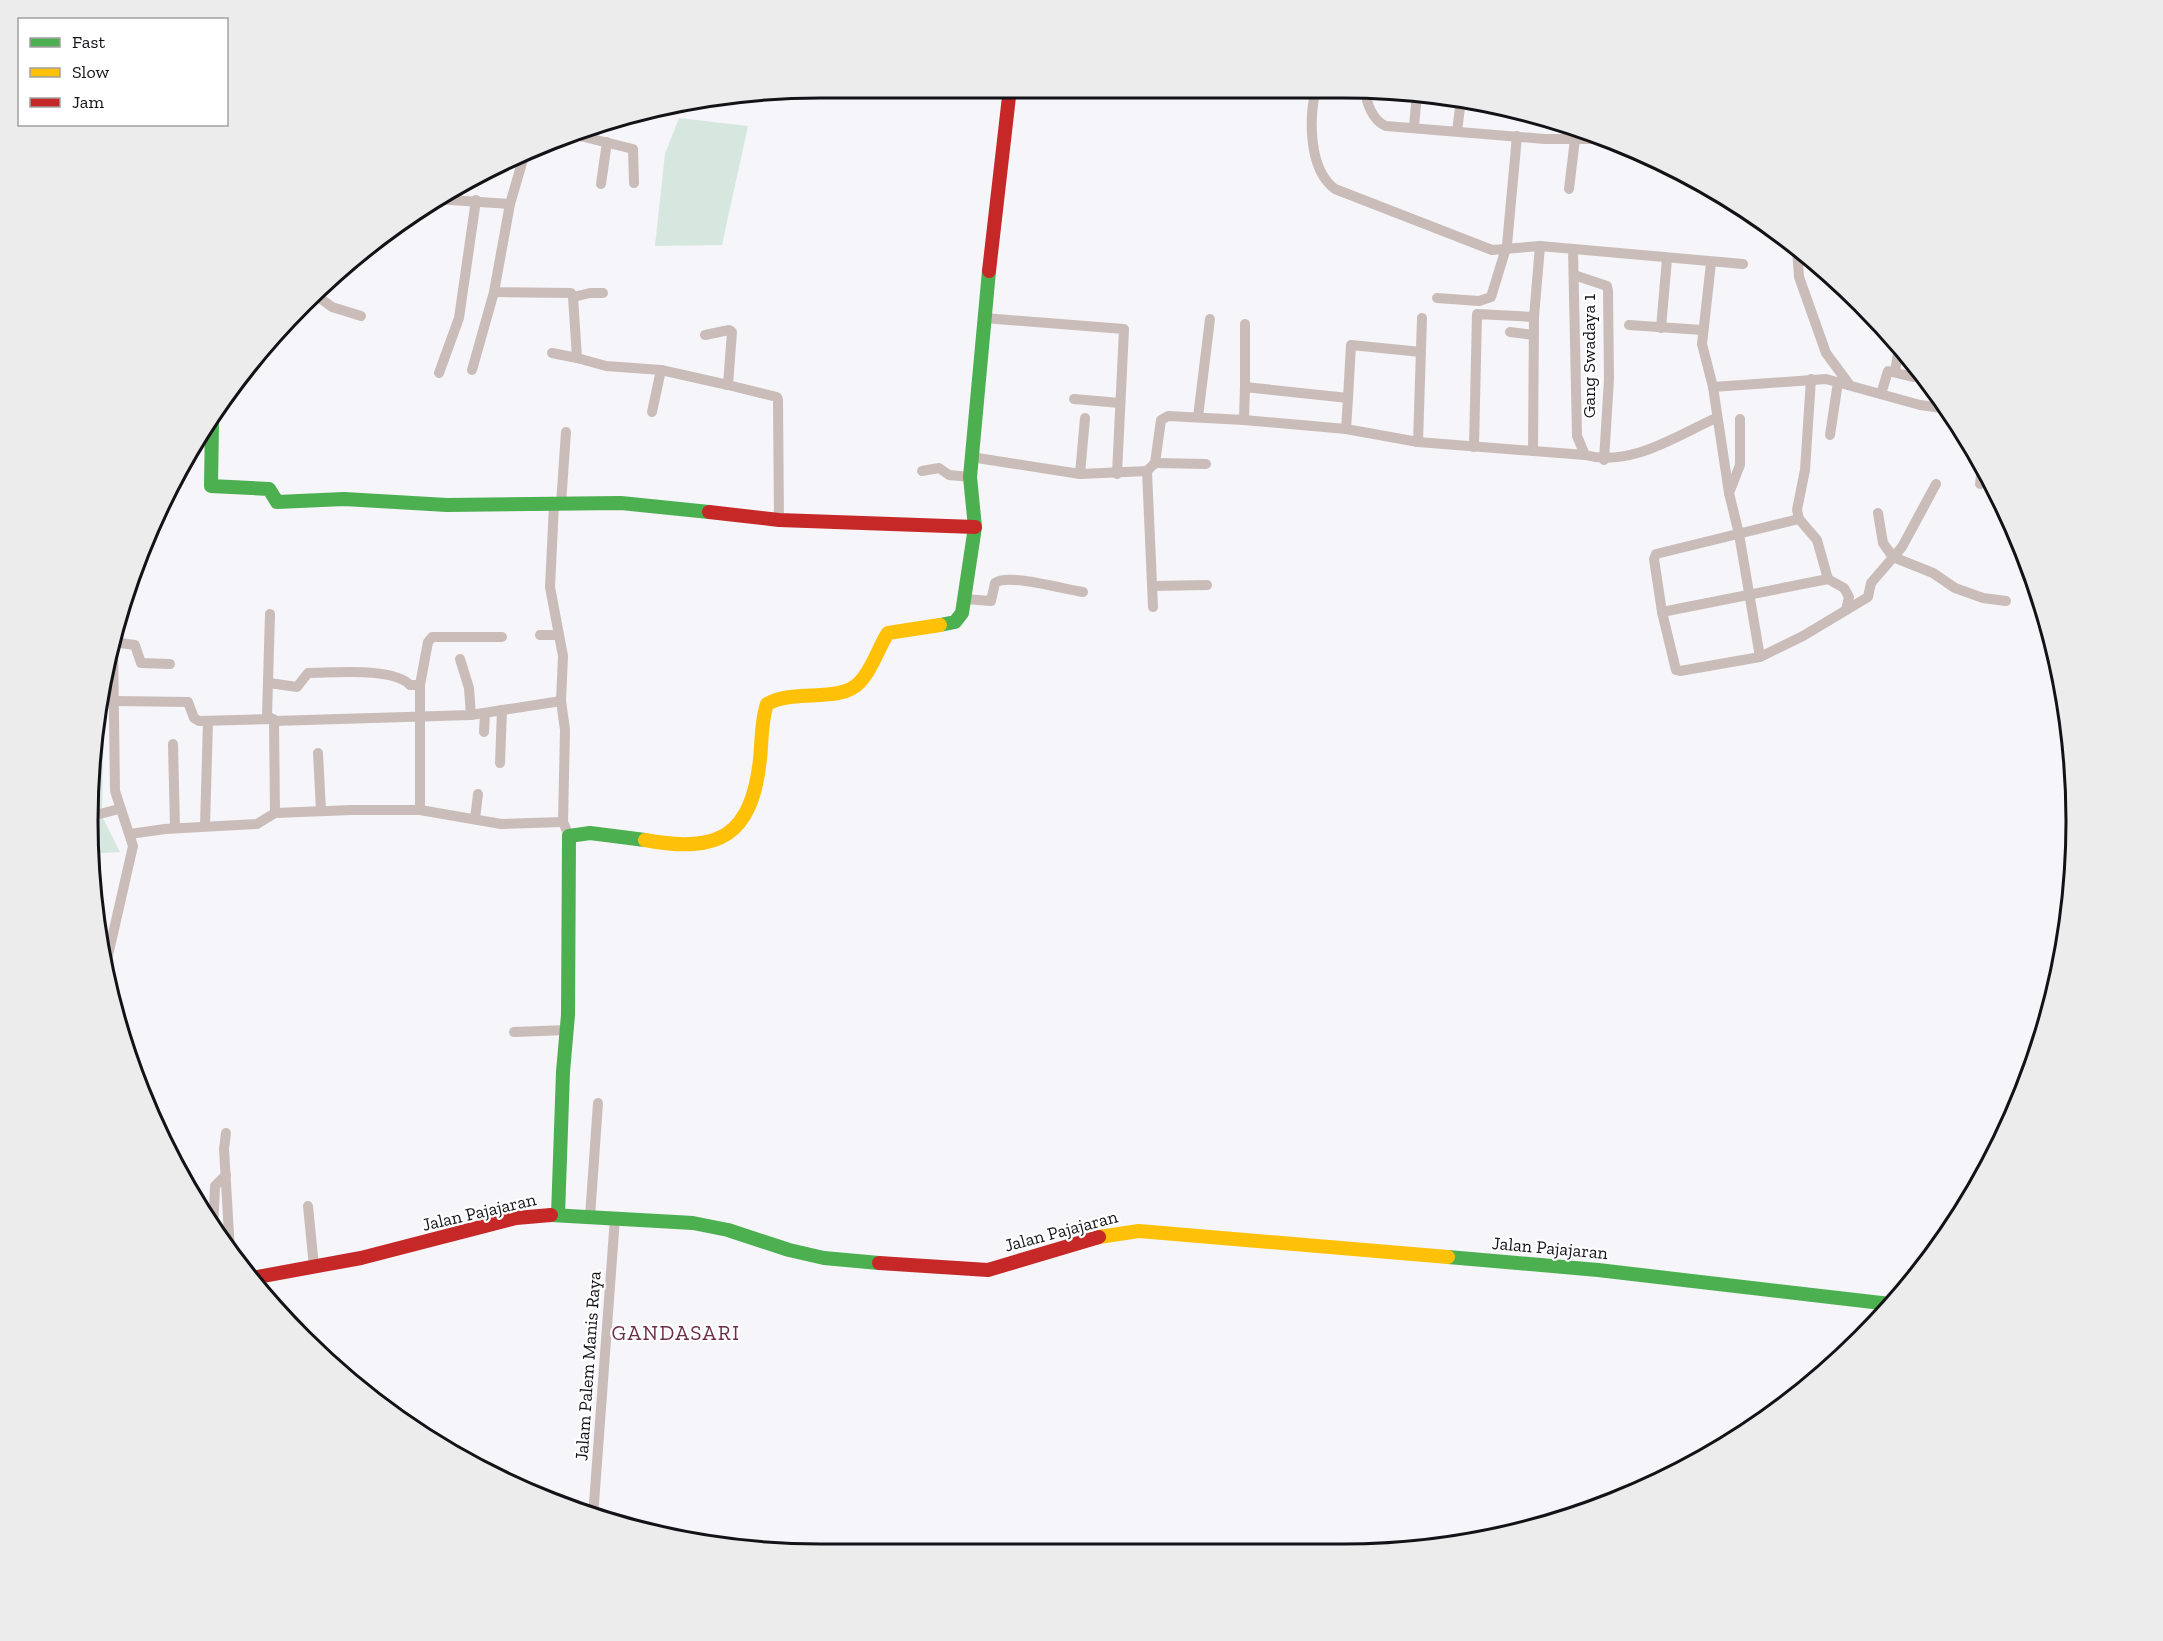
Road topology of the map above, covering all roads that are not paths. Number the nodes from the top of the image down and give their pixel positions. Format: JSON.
{"nodes":[{"id":1,"x":1009,"y":98,"type":"edge"},
{"id":2,"x":1313,"y":98,"type":"edge"},
{"id":3,"x":1368,"y":99,"type":"edge"},
{"id":4,"x":1416,"y":102,"type":"edge"},
{"id":5,"x":1460,"y":107,"type":"edge"},
{"id":6,"x":1414,"y":128,"type":"junction"},
{"id":7,"x":1457,"y":131,"type":"junction"},
{"id":8,"x":1570,"y":134,"type":"edge"},
{"id":9,"x":1517,"y":136,"type":"junction"},
{"id":10,"x":585,"y":137,"type":"edge"},
{"id":11,"x":1571,"y":139,"type":"junction"},
{"id":12,"x":1583,"y":139,"type":"edge"},
{"id":13,"x":607,"y":142,"type":"junction"},
{"id":14,"x":522,"y":163,"type":"edge"},
{"id":15,"x":634,"y":183,"type":"dead end"},
{"id":16,"x":601,"y":184,"type":"dead end"},
{"id":17,"x":1569,"y":189,"type":"dead end"},
{"id":18,"x":450,"y":199,"type":"edge"},
{"id":19,"x":476,"y":200,"type":"junction"},
{"id":20,"x":510,"y":204,"type":"junction"},
{"id":21,"x":1506,"y":242,"type":"junction"},
{"id":22,"x":1540,"y":246,"type":"junction"},
{"id":23,"x":1573,"y":249,"type":"junction"},
{"id":24,"x":1667,"y":259,"type":"junction"},
{"id":25,"x":1798,"y":259,"type":"edge"},
{"id":26,"x":1711,"y":263,"type":"junction"},
{"id":27,"x":1743,"y":264,"type":"dead end"},
{"id":28,"x":1574,"y":275,"type":"junction"},
{"id":29,"x":494,"y":292,"type":"junction"},
{"id":30,"x":603,"y":293,"type":"dead end"},
{"id":31,"x":573,"y":297,"type":"junction"},
{"id":32,"x":1437,"y":298,"type":"dead end"},
{"id":33,"x":320,"y":299,"type":"edge"},
{"id":34,"x":361,"y":316,"type":"dead end"},
{"id":35,"x":1534,"y":317,"type":"junction"},
{"id":36,"x":984,"y":318,"type":"junction"},
{"id":37,"x":1422,"y":318,"type":"dead end"},
{"id":38,"x":1210,"y":320,"type":"dead end"},
{"id":39,"x":1245,"y":324,"type":"dead end"},
{"id":40,"x":1629,"y":325,"type":"dead end"},
{"id":41,"x":1661,"y":328,"type":"junction"},
{"id":42,"x":1702,"y":330,"type":"junction"},
{"id":43,"x":1510,"y":332,"type":"dead end"},
{"id":44,"x":1534,"y":335,"type":"junction"},
{"id":45,"x":705,"y":336,"type":"dead end"},
{"id":46,"x":1421,"y":352,"type":"junction"},
{"id":47,"x":552,"y":353,"type":"dead end"},
{"id":48,"x":577,"y":358,"type":"junction"},
{"id":49,"x":1897,"y":358,"type":"edge"},
{"id":50,"x":472,"y":370,"type":"dead end"},
{"id":51,"x":661,"y":370,"type":"junction"},
{"id":52,"x":1895,"y":371,"type":"junction"},
{"id":53,"x":440,"y":373,"type":"dead end"},
{"id":54,"x":1913,"y":377,"type":"edge"},
{"id":55,"x":1811,"y":379,"type":"junction"},
{"id":56,"x":1843,"y":383,"type":"junction"},
{"id":57,"x":728,"y":385,"type":"junction"},
{"id":58,"x":1245,"y":387,"type":"junction"},
{"id":59,"x":1713,"y":387,"type":"junction"},
{"id":60,"x":1881,"y":394,"type":"junction"},
{"id":61,"x":1348,"y":398,"type":"junction"},
{"id":62,"x":1074,"y":399,"type":"dead end"},
{"id":63,"x":1120,"y":403,"type":"junction"},
{"id":64,"x":1935,"y":406,"type":"edge"},
{"id":65,"x":652,"y":412,"type":"dead end"},
{"id":66,"x":1198,"y":417,"type":"junction"},
{"id":67,"x":1084,"y":418,"type":"dead end"},
{"id":68,"x":1716,"y":418,"type":"junction"},
{"id":69,"x":1740,"y":419,"type":"dead end"},
{"id":70,"x":1244,"y":420,"type":"junction"},
{"id":71,"x":1346,"y":429,"type":"junction"},
{"id":72,"x":212,"y":430,"type":"edge"},
{"id":73,"x":566,"y":432,"type":"dead end"},
{"id":74,"x":1830,"y":435,"type":"dead end"},
{"id":75,"x":1418,"y":442,"type":"junction"},
{"id":76,"x":1474,"y":447,"type":"junction"},
{"id":77,"x":1533,"y":452,"type":"junction"},
{"id":78,"x":1585,"y":455,"type":"junction"},
{"id":79,"x":971,"y":457,"type":"junction"},
{"id":80,"x":1604,"y":460,"type":"junction"},
{"id":81,"x":1206,"y":464,"type":"dead end"},
{"id":82,"x":1151,"y":467,"type":"junction"},
{"id":83,"x":922,"y":471,"type":"dead end"},
{"id":84,"x":1080,"y":474,"type":"junction"},
{"id":85,"x":1117,"y":474,"type":"junction"},
{"id":86,"x":969,"y":477,"type":"junction"},
{"id":87,"x":1980,"y":481,"type":"edge"},
{"id":88,"x":1936,"y":484,"type":"dead end"},
{"id":89,"x":1980,"y":484,"type":"dead end"},
{"id":90,"x":1729,"y":493,"type":"junction"},
{"id":91,"x":557,"y":504,"type":"junction"},
{"id":92,"x":1878,"y":513,"type":"dead end"},
{"id":93,"x":1800,"y":519,"type":"junction"},
{"id":94,"x":779,"y":520,"type":"junction"},
{"id":95,"x":975,"y":527,"type":"junction"},
{"id":96,"x":1739,"y":534,"type":"junction"},
{"id":97,"x":1893,"y":557,"type":"junction"},
{"id":98,"x":1828,"y":579,"type":"junction"},
{"id":99,"x":1207,"y":585,"type":"dead end"},
{"id":100,"x":1153,"y":586,"type":"junction"},
{"id":101,"x":1083,"y":592,"type":"dead end"},
{"id":102,"x":1748,"y":595,"type":"junction"},
{"id":103,"x":965,"y":599,"type":"junction"},
{"id":104,"x":2006,"y":601,"type":"dead end"},
{"id":105,"x":1153,"y":607,"type":"dead end"},
{"id":106,"x":1846,"y":610,"type":"junction"},
{"id":107,"x":1662,"y":612,"type":"junction"},
{"id":108,"x":270,"y":614,"type":"dead end"},
{"id":109,"x":540,"y":636,"type":"dead end"},
{"id":110,"x":559,"y":636,"type":"junction"},
{"id":111,"x":502,"y":637,"type":"dead end"},
{"id":112,"x":120,"y":643,"type":"edge"},
{"id":113,"x":1760,"y":657,"type":"junction"},
{"id":114,"x":460,"y":659,"type":"dead end"},
{"id":115,"x":170,"y":664,"type":"dead end"},
{"id":116,"x":113,"y":669,"type":"edge"},
{"id":117,"x":268,"y":683,"type":"junction"},
{"id":118,"x":420,"y":685,"type":"junction"},
{"id":119,"x":114,"y":701,"type":"junction"},
{"id":120,"x":561,"y":701,"type":"junction"},
{"id":121,"x":502,"y":710,"type":"junction"},
{"id":122,"x":485,"y":713,"type":"junction"},
{"id":123,"x":471,"y":715,"type":"junction"},
{"id":124,"x":418,"y":718,"type":"junction"},
{"id":125,"x":274,"y":720,"type":"junction"},
{"id":126,"x":208,"y":721,"type":"junction"},
{"id":127,"x":484,"y":732,"type":"dead end"},
{"id":128,"x":173,"y":744,"type":"dead end"},
{"id":129,"x":318,"y":753,"type":"dead end"},
{"id":130,"x":500,"y":763,"type":"dead end"},
{"id":131,"x":478,"y":794,"type":"dead end"},
{"id":132,"x":119,"y":809,"type":"junction"},
{"id":133,"x":420,"y":810,"type":"junction"},
{"id":134,"x":321,"y":811,"type":"junction"},
{"id":135,"x":275,"y":813,"type":"junction"},
{"id":136,"x":98,"y":814,"type":"edge"},
{"id":137,"x":475,"y":819,"type":"junction"},
{"id":138,"x":563,"y":822,"type":"junction"},
{"id":139,"x":205,"y":826,"type":"junction"},
{"id":140,"x":175,"y":828,"type":"junction"},
{"id":141,"x":130,"y":834,"type":"junction"},
{"id":142,"x":569,"y":836,"type":"junction"},
{"id":143,"x":109,"y":950,"type":"edge"},
{"id":144,"x":567,"y":1030,"type":"junction"},
{"id":145,"x":513,"y":1032,"type":"dead end"},
{"id":146,"x":598,"y":1104,"type":"dead end"},
{"id":147,"x":226,"y":1134,"type":"dead end"},
{"id":148,"x":226,"y":1175,"type":"junction"},
{"id":149,"x":308,"y":1206,"type":"dead end"},
{"id":150,"x":214,"y":1214,"type":"edge"},
{"id":151,"x":558,"y":1215,"type":"junction"},
{"id":152,"x":590,"y":1216,"type":"junction"},
{"id":153,"x":615,"y":1218,"type":"junction"},
{"id":154,"x":229,"y":1236,"type":"edge"},
{"id":155,"x":314,"y":1267,"type":"junction"},
{"id":156,"x":260,"y":1277,"type":"edge"},
{"id":157,"x":1881,"y":1303,"type":"edge"},
{"id":158,"x":594,"y":1507,"type":"edge"}],
"edges":[{"from":1,"to":36,"type":"street"},
{"from":2,"to":21,"type":"street"},
{"from":3,"to":6,"type":"street"},
{"from":4,"to":6,"type":"street"},
{"from":5,"to":7,"type":"street"},
{"from":6,"to":7,"type":"street"},
{"from":7,"to":9,"type":"street"},
{"from":8,"to":11,"type":"street"},
{"from":9,"to":11,"type":"street"},
{"from":9,"to":21,"type":"street"},
{"from":10,"to":13,"type":"street"},
{"from":11,"to":12,"type":"street"},
{"from":11,"to":17,"type":"street"},
{"from":13,"to":15,"type":"street"},
{"from":13,"to":16,"type":"street"},
{"from":14,"to":20,"type":"street"},
{"from":18,"to":19,"type":"street"},
{"from":19,"to":20,"type":"street"},
{"from":19,"to":53,"type":"street"},
{"from":20,"to":29,"type":"street"},
{"from":21,"to":22,"type":"street"},
{"from":21,"to":32,"type":"street"},
{"from":22,"to":23,"type":"street"},
{"from":22,"to":35,"type":"street"},
{"from":23,"to":24,"type":"street"},
{"from":23,"to":28,"type":"street"},
{"from":24,"to":26,"type":"street"},
{"from":24,"to":41,"type":"street"},
{"from":25,"to":56,"type":"street"},
{"from":26,"to":27,"type":"street"},
{"from":26,"to":42,"type":"street"},
{"from":28,"to":78,"type":"street"},
{"from":28,"to":80,"type":"street","name":"Gang Swadaya 1"},
{"from":29,"to":31,"type":"street"},
{"from":29,"to":50,"type":"street"},
{"from":30,"to":31,"type":"street"},
{"from":31,"to":48,"type":"street"},
{"from":33,"to":34,"type":"street"},
{"from":35,"to":44,"type":"street"},
{"from":35,"to":76,"type":"street"},
{"from":36,"to":63,"type":"street"},
{"from":36,"to":79,"type":"street"},
{"from":37,"to":46,"type":"street"},
{"from":38,"to":66,"type":"street"},
{"from":39,"to":58,"type":"street"},
{"from":40,"to":41,"type":"street"},
{"from":41,"to":42,"type":"street"},
{"from":42,"to":59,"type":"street"},
{"from":43,"to":44,"type":"street"},
{"from":44,"to":77,"type":"street"},
{"from":45,"to":57,"type":"street"},
{"from":46,"to":61,"type":"street"},
{"from":46,"to":75,"type":"street"},
{"from":47,"to":48,"type":"street"},
{"from":48,"to":51,"type":"street"},
{"from":49,"to":52,"type":"street"},
{"from":51,"to":57,"type":"street"},
{"from":51,"to":65,"type":"street"},
{"from":52,"to":54,"type":"street"},
{"from":52,"to":60,"type":"street"},
{"from":55,"to":56,"type":"street"},
{"from":55,"to":59,"type":"street"},
{"from":55,"to":93,"type":"street"},
{"from":56,"to":60,"type":"street"},
{"from":56,"to":74,"type":"street"},
{"from":57,"to":94,"type":"street"},
{"from":58,"to":61,"type":"street"},
{"from":58,"to":70,"type":"street"},
{"from":59,"to":68,"type":"street"},
{"from":60,"to":64,"type":"street"},
{"from":61,"to":71,"type":"street"},
{"from":62,"to":63,"type":"street"},
{"from":63,"to":85,"type":"street"},
{"from":66,"to":70,"type":"street"},
{"from":66,"to":82,"type":"street"},
{"from":67,"to":84,"type":"street"},
{"from":68,"to":80,"type":"street"},
{"from":68,"to":90,"type":"street"},
{"from":69,"to":90,"type":"street"},
{"from":70,"to":71,"type":"street"},
{"from":71,"to":75,"type":"street"},
{"from":72,"to":91,"type":"street"},
{"from":73,"to":91,"type":"street"},
{"from":75,"to":76,"type":"street"},
{"from":76,"to":77,"type":"street"},
{"from":77,"to":78,"type":"street"},
{"from":78,"to":80,"type":"street"},
{"from":79,"to":84,"type":"street"},
{"from":79,"to":86,"type":"street"},
{"from":81,"to":82,"type":"street"},
{"from":82,"to":85,"type":"street"},
{"from":82,"to":100,"type":"street"},
{"from":83,"to":86,"type":"street"},
{"from":84,"to":85,"type":"street"},
{"from":86,"to":95,"type":"street"},
{"from":87,"to":89,"type":"street"},
{"from":88,"to":97,"type":"street"},
{"from":90,"to":96,"type":"street"},
{"from":91,"to":94,"type":"street"},
{"from":91,"to":110,"type":"street"},
{"from":92,"to":97,"type":"street"},
{"from":93,"to":96,"type":"street"},
{"from":93,"to":98,"type":"street"},
{"from":94,"to":95,"type":"street"},
{"from":95,"to":103,"type":"street"},
{"from":96,"to":102,"type":"street"},
{"from":96,"to":107,"type":"street"},
{"from":97,"to":104,"type":"street"},
{"from":97,"to":106,"type":"street"},
{"from":98,"to":102,"type":"street"},
{"from":98,"to":106,"type":"street"},
{"from":99,"to":100,"type":"street"},
{"from":100,"to":105,"type":"street"},
{"from":101,"to":103,"type":"street"},
{"from":102,"to":107,"type":"street"},
{"from":102,"to":113,"type":"street"},
{"from":103,"to":142,"type":"street"},
{"from":106,"to":113,"type":"street"},
{"from":107,"to":113,"type":"street"},
{"from":108,"to":117,"type":"street"},
{"from":109,"to":110,"type":"street"},
{"from":110,"to":120,"type":"street"},
{"from":111,"to":118,"type":"street"},
{"from":112,"to":115,"type":"street"},
{"from":114,"to":123,"type":"street"},
{"from":116,"to":119,"type":"street"},
{"from":117,"to":118,"type":"street"},
{"from":117,"to":125,"type":"street"},
{"from":118,"to":124,"type":"street"},
{"from":119,"to":126,"type":"street"},
{"from":119,"to":132,"type":"street"},
{"from":120,"to":121,"type":"street"},
{"from":120,"to":138,"type":"street"},
{"from":121,"to":122,"type":"street"},
{"from":121,"to":130,"type":"street"},
{"from":122,"to":123,"type":"street"},
{"from":122,"to":127,"type":"street"},
{"from":123,"to":124,"type":"street"},
{"from":124,"to":125,"type":"street"},
{"from":124,"to":133,"type":"street"},
{"from":125,"to":126,"type":"street"},
{"from":125,"to":135,"type":"street"},
{"from":126,"to":139,"type":"street"},
{"from":128,"to":140,"type":"street"},
{"from":129,"to":134,"type":"street"},
{"from":131,"to":137,"type":"street"},
{"from":132,"to":136,"type":"street"},
{"from":132,"to":141,"type":"street"},
{"from":133,"to":134,"type":"street"},
{"from":133,"to":137,"type":"street"},
{"from":134,"to":135,"type":"street"},
{"from":135,"to":139,"type":"street"},
{"from":137,"to":138,"type":"street"},
{"from":138,"to":142,"type":"street"},
{"from":139,"to":140,"type":"street"},
{"from":140,"to":141,"type":"street"},
{"from":141,"to":143,"type":"street"},
{"from":142,"to":144,"type":"street"},
{"from":144,"to":145,"type":"street"},
{"from":144,"to":151,"type":"street"},
{"from":146,"to":152,"type":"street"},
{"from":147,"to":148,"type":"street"},
{"from":148,"to":150,"type":"street"},
{"from":148,"to":154,"type":"street"},
{"from":149,"to":155,"type":"street"},
{"from":151,"to":152,"type":"street","name":"Jalan Pajajaran"},
{"from":151,"to":155,"type":"street","name":"Jalan Pajajaran"},
{"from":152,"to":153,"type":"street","name":"Jalan Pajajaran"},
{"from":153,"to":157,"type":"street","name":"Jalan Pajajaran"},
{"from":153,"to":158,"type":"street","name":"Jalam Palem Manis Raya"},
{"from":155,"to":156,"type":"street","name":"Jalan Pajajaran"}]}
